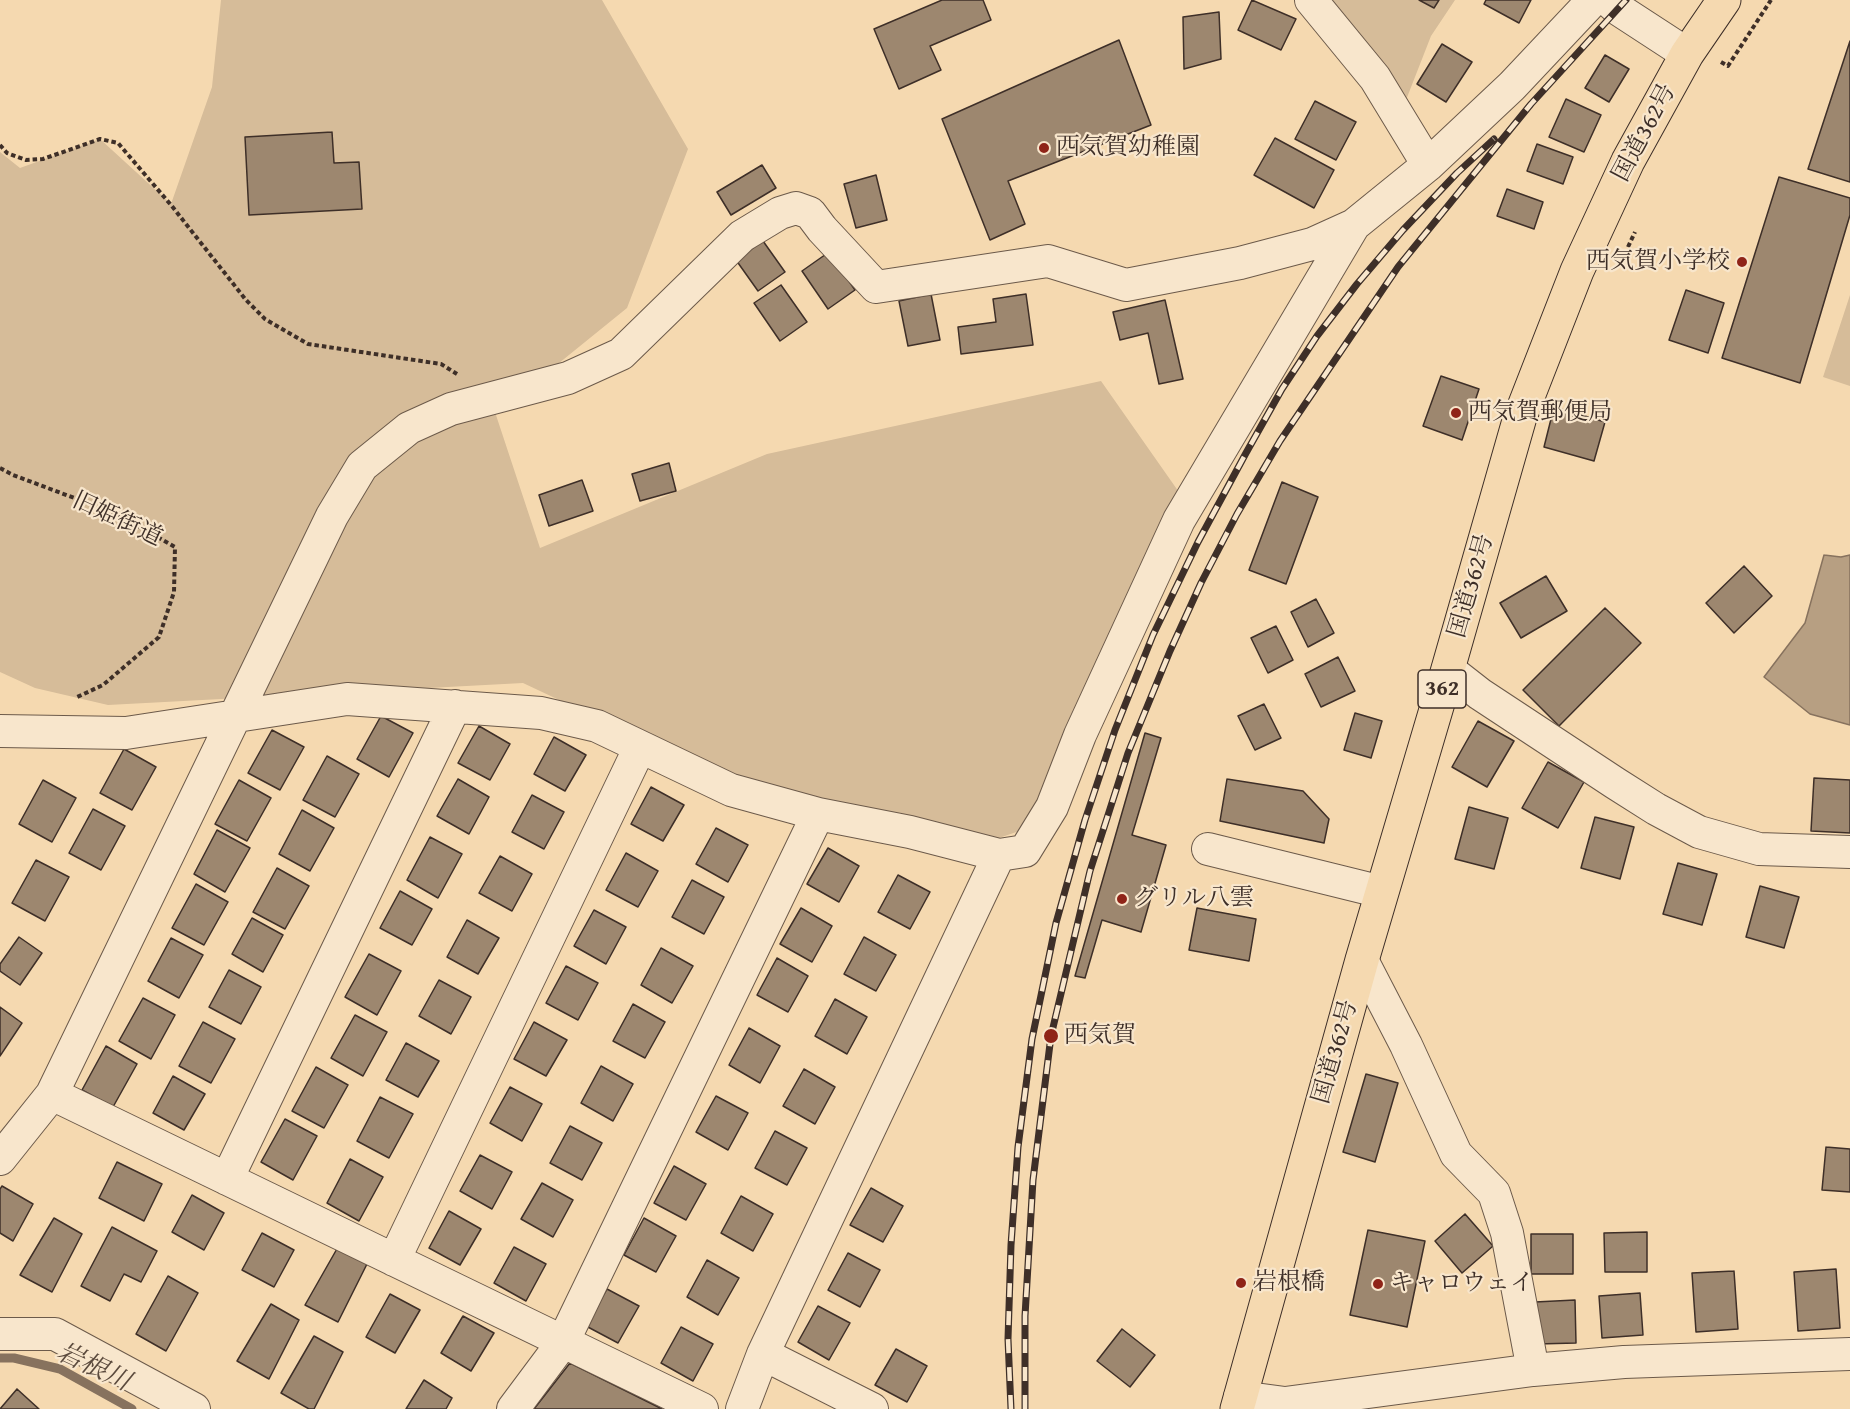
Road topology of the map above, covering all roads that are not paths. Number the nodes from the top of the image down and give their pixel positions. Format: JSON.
{"nodes":[{"id":1,"x":1311,"y":0,"type":"edge"},
{"id":2,"x":1593,"y":0,"type":"edge"},
{"id":3,"x":1608,"y":0,"type":"edge"},
{"id":4,"x":1724,"y":0,"type":"edge"},
{"id":5,"x":1700,"y":56,"type":"junction"},
{"id":6,"x":1428,"y":165,"type":"junction"},
{"id":7,"x":1354,"y":225,"type":"junction"},
{"id":8,"x":1448,"y":669,"type":"junction"},
{"id":9,"x":455,"y":706,"type":"junction"},
{"id":10,"x":236,"y":715,"type":"junction"},
{"id":11,"x":12,"y":731,"type":"edge"},
{"id":12,"x":640,"y":747,"type":"junction"},
{"id":13,"x":818,"y":814,"type":"junction"},
{"id":14,"x":1208,"y":849,"type":"dead end"},
{"id":15,"x":1850,"y":852,"type":"edge"},
{"id":16,"x":999,"y":855,"type":"junction"},
{"id":17,"x":1382,"y":892,"type":"junction"},
{"id":18,"x":1362,"y":960,"type":"junction"},
{"id":19,"x":52,"y":1094,"type":"junction"},
{"id":20,"x":0,"y":1159,"type":"edge"},
{"id":21,"x":227,"y":1179,"type":"junction"},
{"id":22,"x":394,"y":1260,"type":"junction"},
{"id":23,"x":0,"y":1334,"type":"edge"},
{"id":24,"x":563,"y":1342,"type":"junction"},
{"id":25,"x":763,"y":1354,"type":"junction"},
{"id":26,"x":1850,"y":1354,"type":"edge"},
{"id":27,"x":1533,"y":1370,"type":"junction"},
{"id":28,"x":1238,"y":1403,"type":"edge"},
{"id":29,"x":194,"y":1409,"type":"edge"},
{"id":30,"x":513,"y":1409,"type":"edge"},
{"id":31,"x":702,"y":1409,"type":"edge"},
{"id":32,"x":742,"y":1409,"type":"edge"},
{"id":33,"x":872,"y":1409,"type":"edge"}],
"edges":[{"from":1,"to":6,"type":"street"},
{"from":2,"to":6,"type":"street"},
{"from":3,"to":5,"type":"street"},
{"from":4,"to":5,"type":"highway","name":"国道362号","number":"362"},
{"from":5,"to":8,"type":"highway","name":"国道362号","number":"362"},
{"from":6,"to":7,"type":"street"},
{"from":7,"to":10,"type":"street"},
{"from":7,"to":16,"type":"street"},
{"from":8,"to":15,"type":"street"},
{"from":8,"to":17,"type":"highway","name":"国道362号","number":"362"},
{"from":9,"to":10,"type":"street"},
{"from":9,"to":12,"type":"street"},
{"from":9,"to":21,"type":"street"},
{"from":10,"to":11,"type":"street"},
{"from":10,"to":19,"type":"street"},
{"from":12,"to":13,"type":"street"},
{"from":12,"to":22,"type":"street"},
{"from":13,"to":16,"type":"street"},
{"from":13,"to":24,"type":"street"},
{"from":14,"to":17,"type":"street"},
{"from":16,"to":25,"type":"street"},
{"from":17,"to":18,"type":"highway","name":"国道362号","number":"362"},
{"from":18,"to":27,"type":"street"},
{"from":18,"to":28,"type":"highway","name":"国道362号","number":"362"},
{"from":19,"to":20,"type":"street"},
{"from":19,"to":21,"type":"street"},
{"from":21,"to":22,"type":"street"},
{"from":22,"to":24,"type":"street"},
{"from":23,"to":29,"type":"street"},
{"from":24,"to":30,"type":"street"},
{"from":24,"to":31,"type":"street"},
{"from":25,"to":32,"type":"street"},
{"from":25,"to":33,"type":"street"},
{"from":26,"to":27,"type":"street"},
{"from":27,"to":28,"type":"street"}]}
